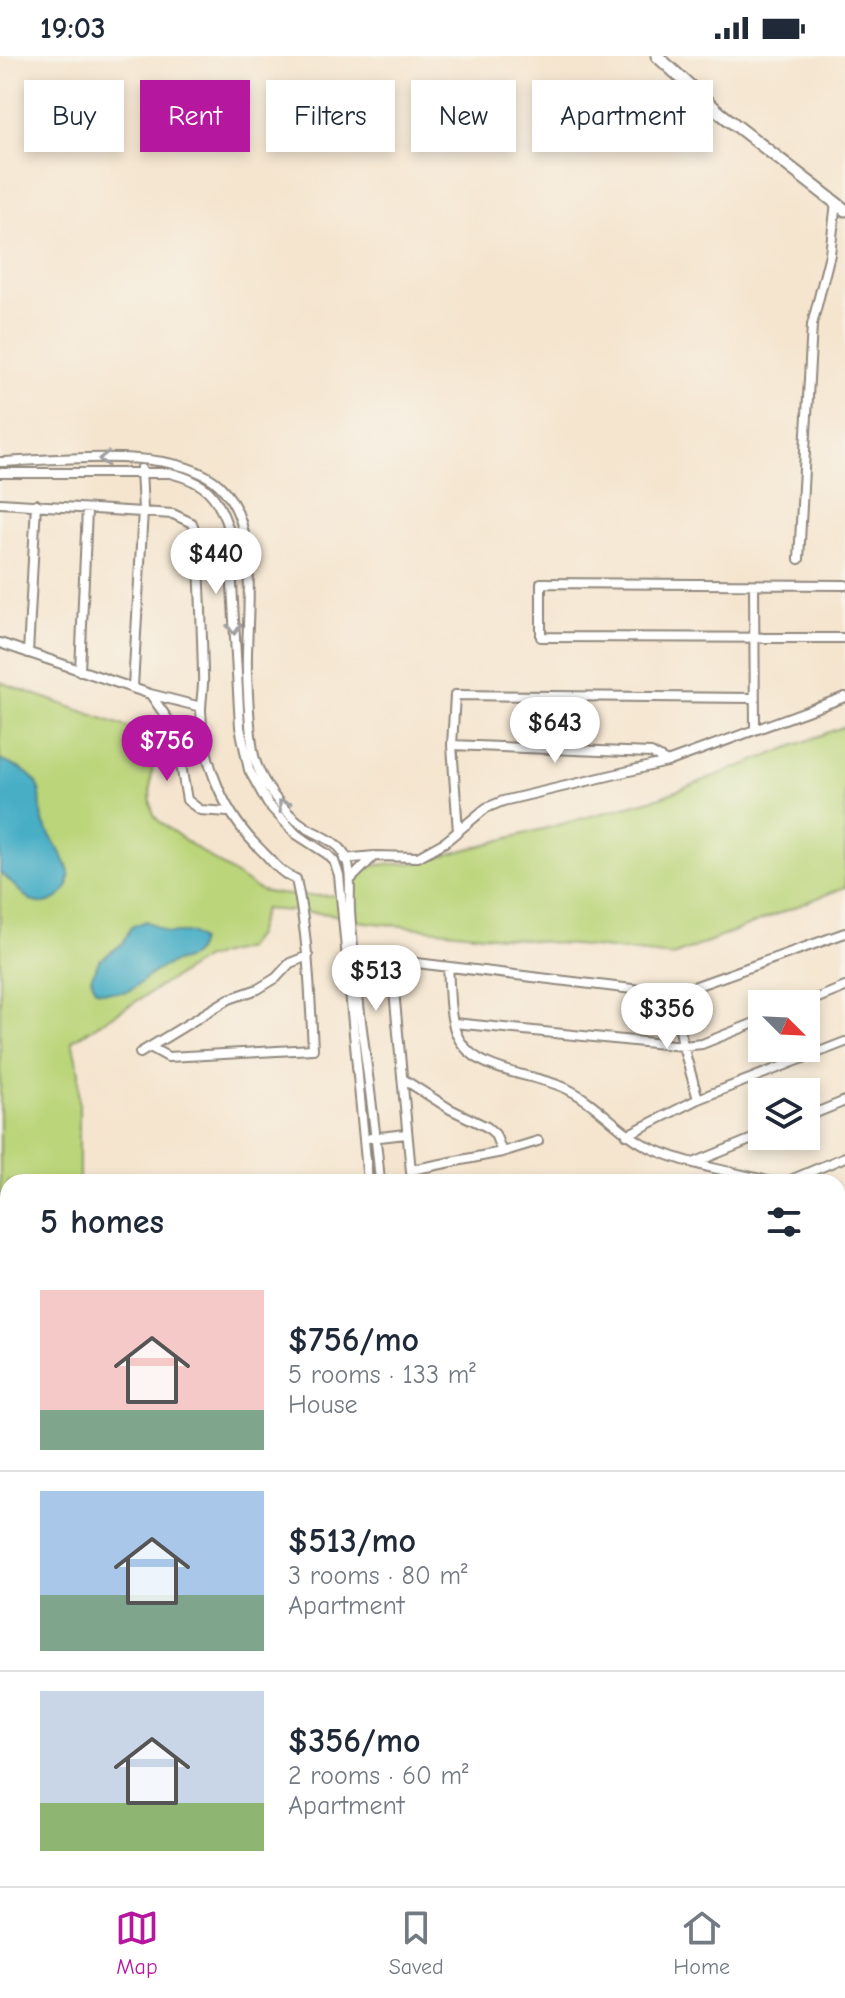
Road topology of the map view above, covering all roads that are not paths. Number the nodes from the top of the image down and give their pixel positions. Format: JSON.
{"nodes":[{"id":1,"x":657,"y":56,"type":"edge"},
{"id":2,"x":840,"y":206,"type":"edge"},
{"id":3,"x":139,"y":459,"type":"junction"},
{"id":4,"x":0,"y":462,"type":"edge"},
{"id":5,"x":141,"y":472,"type":"junction"},
{"id":6,"x":0,"y":473,"type":"edge"},
{"id":7,"x":0,"y":503,"type":"edge"},
{"id":8,"x":36,"y":504,"type":"junction"},
{"id":9,"x":87,"y":509,"type":"junction"},
{"id":10,"x":143,"y":510,"type":"junction"},
{"id":11,"x":799,"y":559,"type":"dead end"},
{"id":12,"x":754,"y":585,"type":"junction"},
{"id":13,"x":845,"y":585,"type":"edge"},
{"id":14,"x":756,"y":638,"type":"junction"},
{"id":15,"x":845,"y":638,"type":"edge"},
{"id":16,"x":0,"y":643,"type":"edge"},
{"id":17,"x":28,"y":653,"type":"junction"},
{"id":18,"x":80,"y":671,"type":"junction"},
{"id":19,"x":133,"y":687,"type":"junction"},
{"id":20,"x":150,"y":694,"type":"junction"},
{"id":21,"x":845,"y":697,"type":"edge"},
{"id":22,"x":754,"y":698,"type":"junction"},
{"id":23,"x":201,"y":707,"type":"junction"},
{"id":24,"x":755,"y":729,"type":"junction"},
{"id":25,"x":452,"y":745,"type":"junction"},
{"id":26,"x":667,"y":762,"type":"junction"},
{"id":27,"x":228,"y":812,"type":"junction"},
{"id":28,"x":458,"y":832,"type":"junction"},
{"id":29,"x":374,"y":856,"type":"junction"},
{"id":30,"x":346,"y":858,"type":"junction"},
{"id":31,"x":334,"y":861,"type":"junction"},
{"id":32,"x":350,"y":880,"type":"junction"},
{"id":33,"x":845,"y":933,"type":"edge"},
{"id":34,"x":308,"y":956,"type":"junction"},
{"id":35,"x":448,"y":967,"type":"junction"},
{"id":36,"x":845,"y":987,"type":"edge"},
{"id":37,"x":674,"y":994,"type":"junction"},
{"id":38,"x":820,"y":997,"type":"edge"},
{"id":39,"x":454,"y":1023,"type":"junction"},
{"id":40,"x":748,"y":1026,"type":"edge"},
{"id":41,"x":845,"y":1042,"type":"edge"},
{"id":42,"x":683,"y":1046,"type":"junction"},
{"id":43,"x":150,"y":1047,"type":"junction"},
{"id":44,"x":140,"y":1053,"type":"dead end"},
{"id":45,"x":403,"y":1079,"type":"junction"},
{"id":46,"x":698,"y":1099,"type":"junction"},
{"id":47,"x":845,"y":1101,"type":"edge"},
{"id":48,"x":820,"y":1111,"type":"edge"},
{"id":49,"x":406,"y":1134,"type":"junction"},
{"id":50,"x":627,"y":1135,"type":"junction"},
{"id":51,"x":376,"y":1137,"type":"junction"},
{"id":52,"x":365,"y":1139,"type":"junction"},
{"id":53,"x":538,"y":1141,"type":"dead end"},
{"id":54,"x":748,"y":1141,"type":"edge"},
{"id":55,"x":502,"y":1152,"type":"junction"},
{"id":56,"x":845,"y":1157,"type":"edge"},
{"id":57,"x":696,"y":1162,"type":"junction"},
{"id":58,"x":411,"y":1170,"type":"junction"},
{"id":59,"x":367,"y":1174,"type":"edge"},
{"id":60,"x":379,"y":1174,"type":"edge"},
{"id":61,"x":411,"y":1174,"type":"edge"},
{"id":62,"x":742,"y":1174,"type":"edge"},
{"id":63,"x":805,"y":1174,"type":"edge"}],
"edges":[{"from":1,"to":2,"type":"main road"},
{"from":2,"to":11,"type":"street"},
{"from":3,"to":4,"type":"street","one_way":true},
{"from":3,"to":5,"type":"street"},
{"from":30,"to":3,"type":"street","one_way":true},
{"from":5,"to":6,"type":"street"},
{"from":5,"to":10,"type":"street"},
{"from":5,"to":31,"type":"street","one_way":true},
{"from":7,"to":8,"type":"street"},
{"from":8,"to":9,"type":"street"},
{"from":8,"to":17,"type":"street"},
{"from":9,"to":10,"type":"street"},
{"from":9,"to":18,"type":"street"},
{"from":10,"to":19,"type":"street"},
{"from":10,"to":23,"type":"street"},
{"from":12,"to":13,"type":"street"},
{"from":12,"to":14,"type":"street"},
{"from":12,"to":14,"type":"street"},
{"from":14,"to":15,"type":"street"},
{"from":14,"to":22,"type":"street"},
{"from":16,"to":17,"type":"street"},
{"from":17,"to":18,"type":"street"},
{"from":18,"to":19,"type":"street"},
{"from":19,"to":20,"type":"street"},
{"from":20,"to":23,"type":"street"},
{"from":20,"to":27,"type":"street"},
{"from":21,"to":24,"type":"street"},
{"from":22,"to":24,"type":"street"},
{"from":22,"to":25,"type":"street"},
{"from":23,"to":27,"type":"street"},
{"from":24,"to":26,"type":"street"},
{"from":25,"to":26,"type":"street"},
{"from":25,"to":28,"type":"street"},
{"from":26,"to":28,"type":"street"},
{"from":27,"to":34,"type":"street"},
{"from":28,"to":29,"type":"street"},
{"from":29,"to":30,"type":"street"},
{"from":29,"to":32,"type":"street"},
{"from":30,"to":31,"type":"street"},
{"from":30,"to":32,"type":"street"},
{"from":31,"to":52,"type":"street"},
{"from":32,"to":51,"type":"street"},
{"from":33,"to":37,"type":"street"},
{"from":34,"to":43,"type":"street"},
{"from":34,"to":43,"type":"street"},
{"from":35,"to":37,"type":"street"},
{"from":35,"to":39,"type":"street"},
{"from":35,"to":45,"type":"street"},
{"from":36,"to":38,"type":"street"},
{"from":37,"to":42,"type":"street"},
{"from":39,"to":42,"type":"street"},
{"from":39,"to":50,"type":"street"},
{"from":40,"to":42,"type":"street"},
{"from":41,"to":46,"type":"street"},
{"from":42,"to":46,"type":"street"},
{"from":43,"to":44,"type":"street"},
{"from":45,"to":49,"type":"street"},
{"from":45,"to":55,"type":"street"},
{"from":46,"to":50,"type":"street"},
{"from":47,"to":48,"type":"street"},
{"from":49,"to":51,"type":"street"},
{"from":49,"to":58,"type":"street"},
{"from":50,"to":57,"type":"street"},
{"from":51,"to":52,"type":"street"},
{"from":51,"to":60,"type":"street"},
{"from":52,"to":59,"type":"street"},
{"from":53,"to":55,"type":"street"},
{"from":54,"to":57,"type":"street"},
{"from":55,"to":58,"type":"street"},
{"from":56,"to":63,"type":"street"},
{"from":57,"to":62,"type":"street"},
{"from":58,"to":61,"type":"street"}]}
